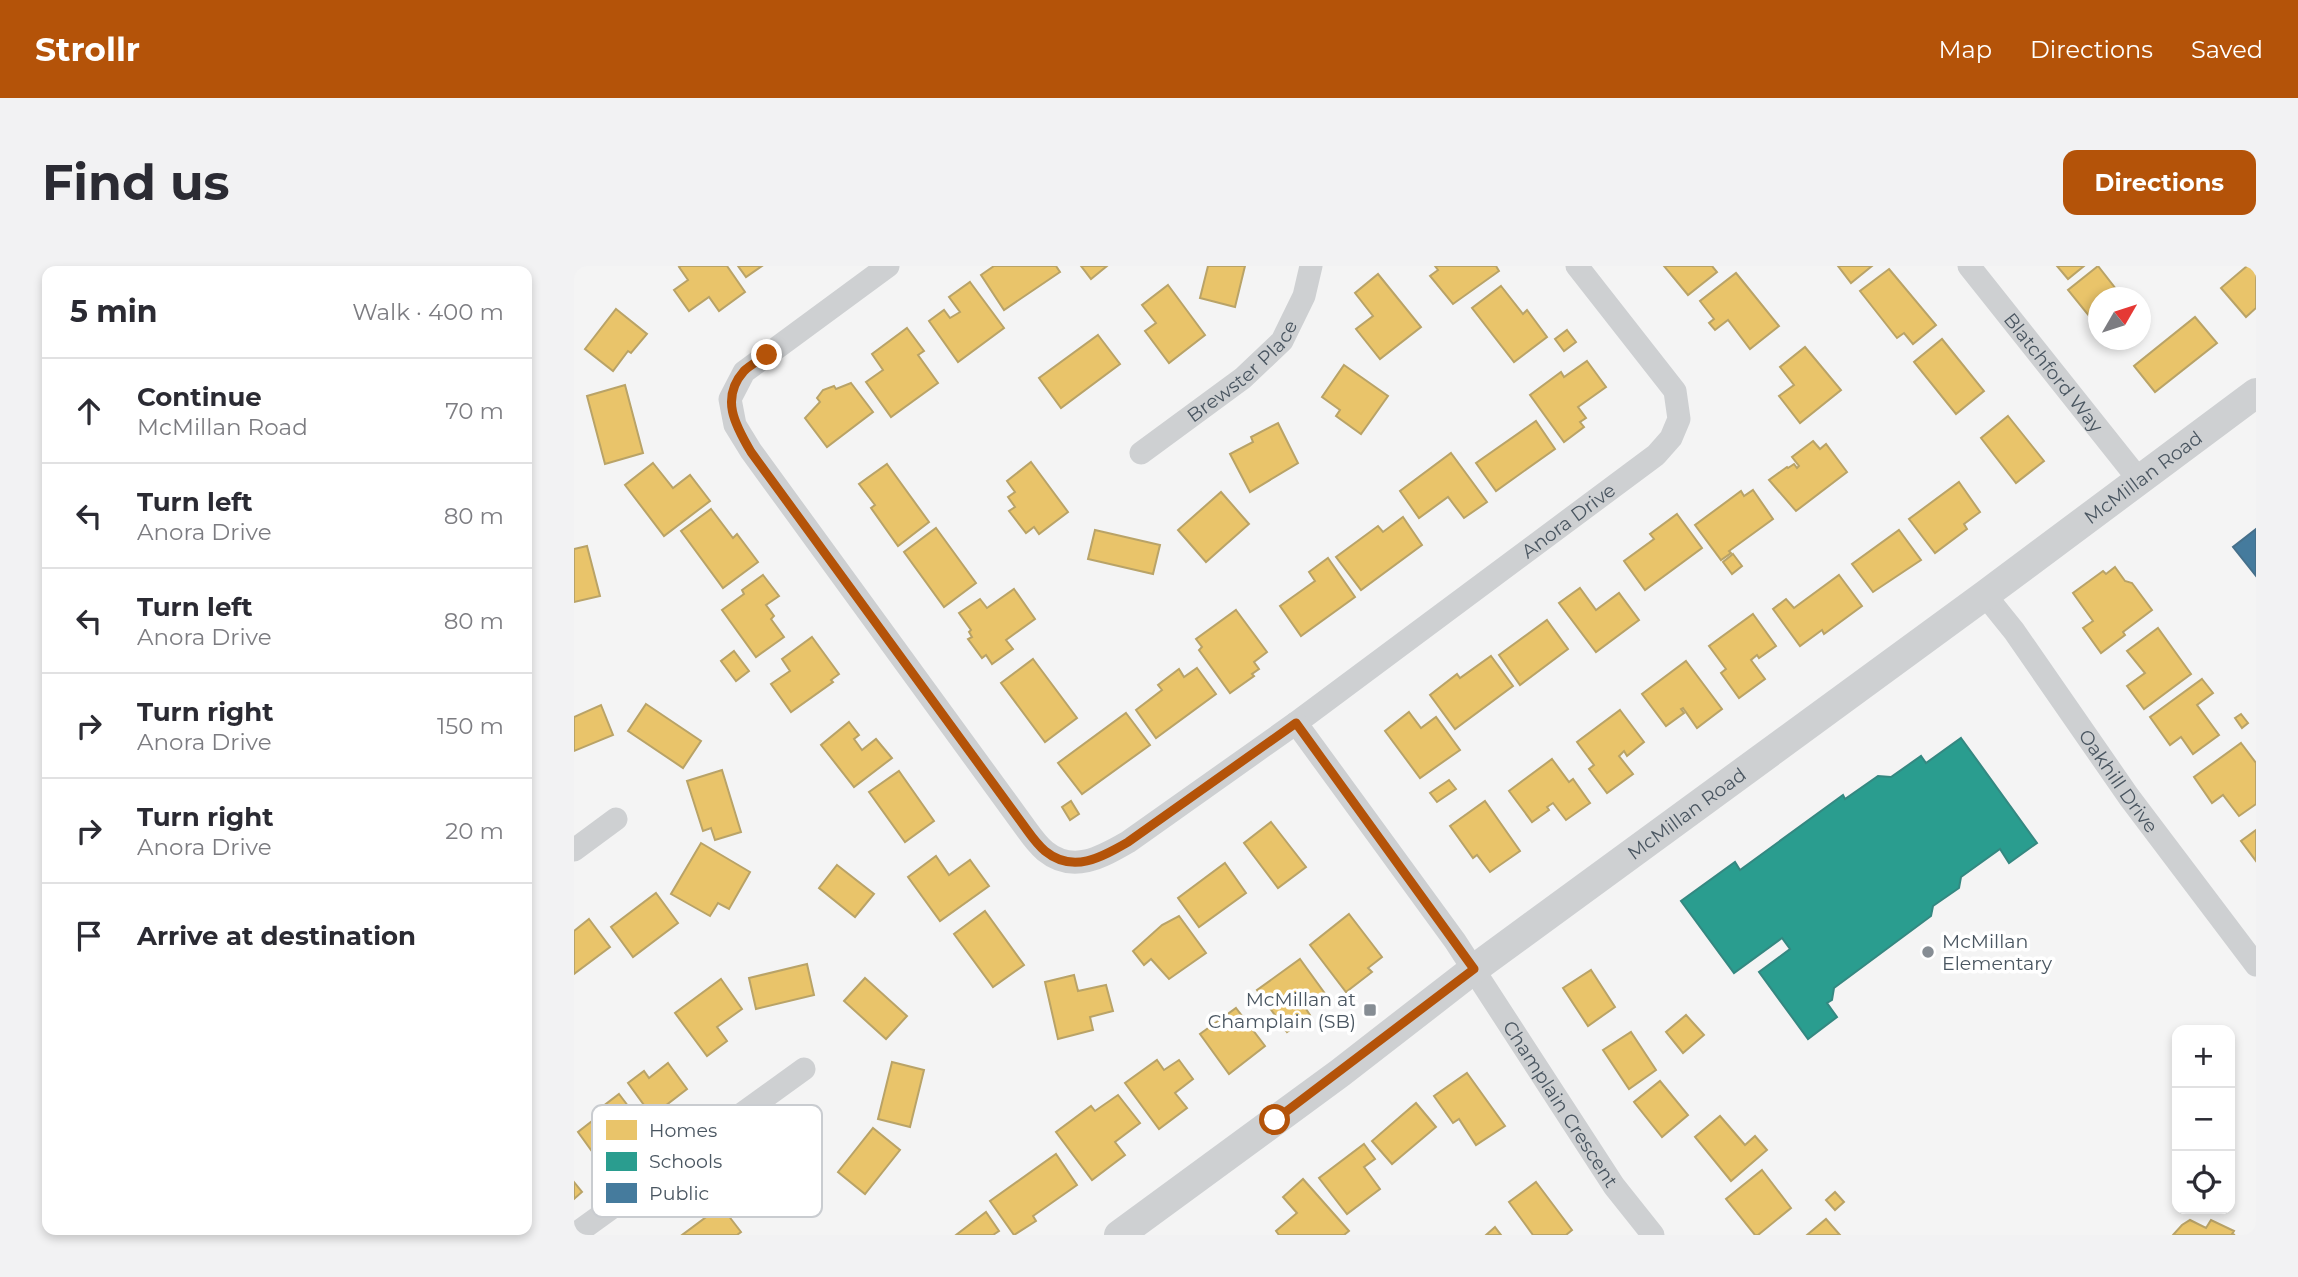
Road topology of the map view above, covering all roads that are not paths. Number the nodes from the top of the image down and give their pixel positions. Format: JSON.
{"nodes":[{"id":1,"x":888,"y":266,"type":"edge"},
{"id":2,"x":1311,"y":266,"type":"edge"},
{"id":3,"x":1577,"y":266,"type":"edge"},
{"id":4,"x":1969,"y":266,"type":"edge"},
{"id":5,"x":2256,"y":393,"type":"edge"},
{"id":6,"x":1141,"y":453,"type":"dead end"},
{"id":7,"x":2140,"y":481,"type":"junction"},
{"id":8,"x":1985,"y":595,"type":"junction"},
{"id":9,"x":1296,"y":723,"type":"junction"},
{"id":10,"x":616,"y":818,"type":"dead end"},
{"id":11,"x":574,"y":849,"type":"edge"},
{"id":12,"x":2256,"y":965,"type":"edge"},
{"id":13,"x":1474,"y":969,"type":"junction"},
{"id":14,"x":804,"y":1069,"type":"dead end"},
{"id":15,"x":754,"y":1105,"type":"edge"},
{"id":16,"x":599,"y":1217,"type":"edge"},
{"id":17,"x":574,"y":1235,"type":"edge"},
{"id":18,"x":1119,"y":1235,"type":"edge"},
{"id":19,"x":1653,"y":1235,"type":"edge"}],
"edges":[{"from":1,"to":9,"type":"street","name":"Anora Drive"},
{"from":2,"to":6,"type":"street","name":"Brewster Place"},
{"from":3,"to":9,"type":"street","name":"Anora Drive"},
{"from":4,"to":7,"type":"street","name":"Blatchford Way"},
{"from":5,"to":7,"type":"street","name":"McMillan Road"},
{"from":7,"to":8,"type":"street","name":"McMillan Road"},
{"from":8,"to":12,"type":"street","name":"Oakhill Drive"},
{"from":8,"to":13,"type":"street","name":"McMillan Road"},
{"from":9,"to":13,"type":"street"},
{"from":10,"to":11,"type":"street"},
{"from":13,"to":18,"type":"street","name":"McMillan Road"},
{"from":13,"to":19,"type":"street","name":"Champlain Crescent"},
{"from":14,"to":15,"type":"street"},
{"from":16,"to":17,"type":"street"}]}
